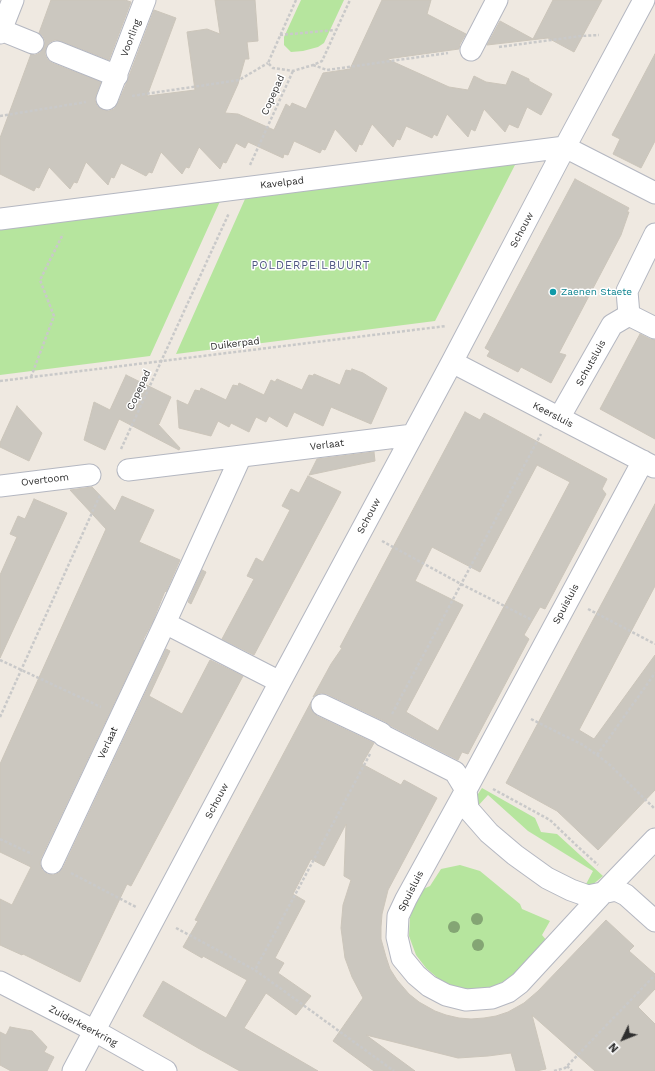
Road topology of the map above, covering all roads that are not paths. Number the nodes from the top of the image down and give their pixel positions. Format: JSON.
{"nodes":[{"id":1,"x":13,"y":0,"type":"edge"},
{"id":2,"x":145,"y":0,"type":"edge"},
{"id":3,"x":497,"y":0,"type":"edge"},
{"id":4,"x":644,"y":0,"type":"edge"},
{"id":5,"x":1,"y":32,"type":"edge"},
{"id":6,"x":33,"y":43,"type":"dead end"},
{"id":7,"x":471,"y":50,"type":"dead end"},
{"id":8,"x":57,"y":52,"type":"dead end"},
{"id":9,"x":116,"y":76,"type":"junction"},
{"id":10,"x":107,"y":99,"type":"road end"},
{"id":11,"x":565,"y":147,"type":"junction"},
{"id":12,"x":655,"y":193,"type":"edge"},
{"id":13,"x":0,"y":219,"type":"edge"},
{"id":14,"x":655,"y":234,"type":"edge"},
{"id":15,"x":629,"y":315,"type":"junction"},
{"id":16,"x":655,"y":328,"type":"edge"},
{"id":17,"x":452,"y":362,"type":"junction"},
{"id":18,"x":559,"y":418,"type":"junction"},
{"id":19,"x":413,"y":435,"type":"junction"},
{"id":20,"x":241,"y":456,"type":"junction"},
{"id":21,"x":649,"y":464,"type":"edge"},
{"id":22,"x":128,"y":470,"type":"dead end"},
{"id":23,"x":90,"y":475,"type":"dead end"},
{"id":24,"x":0,"y":486,"type":"edge"},
{"id":25,"x":164,"y":623,"type":"junction"},
{"id":26,"x":280,"y":682,"type":"junction"},
{"id":27,"x":322,"y":705,"type":"dead end"},
{"id":28,"x":470,"y":783,"type":"junction"},
{"id":29,"x":655,"y":838,"type":"edge"},
{"id":30,"x":52,"y":864,"type":"road end"},
{"id":31,"x":609,"y":886,"type":"junction"},
{"id":32,"x":655,"y":921,"type":"edge"},
{"id":33,"x":0,"y":982,"type":"edge"},
{"id":34,"x":95,"y":1031,"type":"junction"},
{"id":35,"x":73,"y":1071,"type":"edge"},
{"id":36,"x":166,"y":1071,"type":"edge"}],
"edges":[{"from":1,"to":5,"type":"street"},
{"from":2,"to":9,"type":"street","name":"Voorling"},
{"from":3,"to":7,"type":"street"},
{"from":4,"to":11,"type":"street","name":"Schouw"},
{"from":5,"to":6,"type":"street"},
{"from":8,"to":9,"type":"street"},
{"from":9,"to":10,"type":"street","name":"Voorling"},
{"from":11,"to":12,"type":"street"},
{"from":11,"to":13,"type":"street","name":"Kavelpad"},
{"from":11,"to":17,"type":"street","name":"Schouw"},
{"from":14,"to":15,"type":"street"},
{"from":15,"to":16,"type":"street"},
{"from":15,"to":18,"type":"street","name":"Schutsluis"},
{"from":17,"to":18,"type":"street","name":"Keersluis"},
{"from":17,"to":19,"type":"street","name":"Schouw"},
{"from":18,"to":21,"type":"street","name":"Keersluis"},
{"from":19,"to":20,"type":"street","name":"Verlaat"},
{"from":19,"to":26,"type":"street","name":"Schouw"},
{"from":20,"to":22,"type":"street","name":"Verlaat"},
{"from":20,"to":25,"type":"street","name":"Verlaat"},
{"from":21,"to":28,"type":"street","name":"Spuisluis"},
{"from":23,"to":24,"type":"street","name":"Overtoom"},
{"from":25,"to":26,"type":"street"},
{"from":25,"to":30,"type":"street","name":"Verlaat"},
{"from":26,"to":34,"type":"street","name":"Schouw"},
{"from":27,"to":28,"type":"street"},
{"from":28,"to":31,"type":"street"},
{"from":28,"to":31,"type":"street","name":"Spuisluis"},
{"from":29,"to":31,"type":"street","name":"Spuisluis"},
{"from":31,"to":32,"type":"street"},
{"from":33,"to":34,"type":"street","name":"Zuiderkeerkring"},
{"from":34,"to":35,"type":"street","name":"Schouw"},
{"from":34,"to":36,"type":"street","name":"Zuiderkeerkring"}]}
